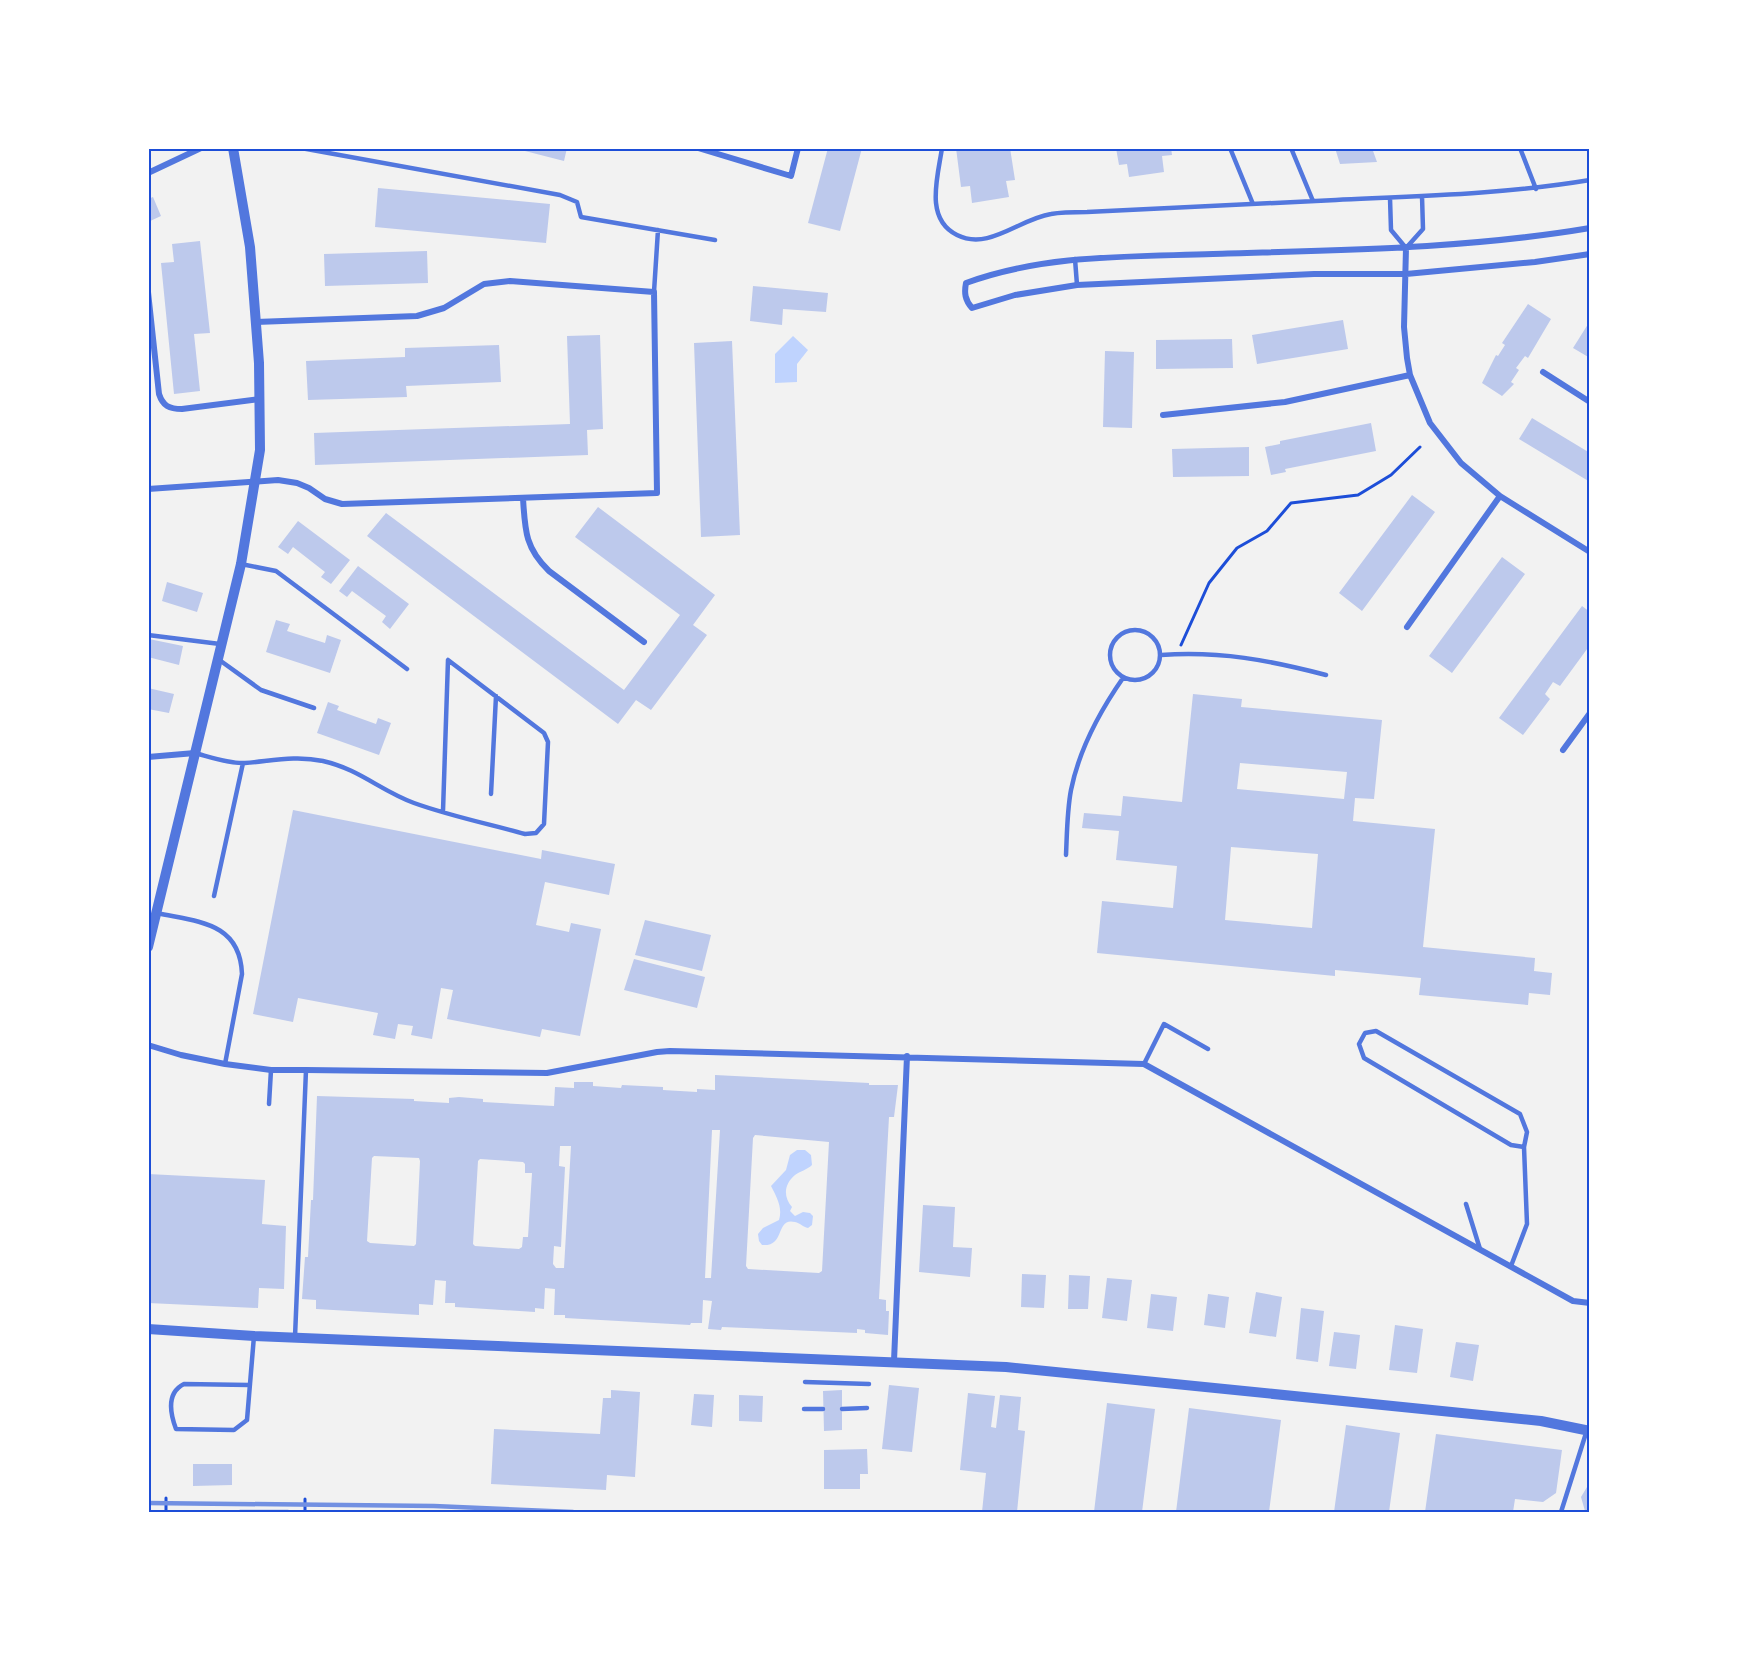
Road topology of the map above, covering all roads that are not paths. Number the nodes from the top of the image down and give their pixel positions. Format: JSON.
{"nodes":[{"id":1,"x":201,"y":148,"type":"edge"},
{"id":2,"x":233,"y":148,"type":"edge"},
{"id":3,"x":301,"y":148,"type":"edge"},
{"id":4,"x":698,"y":148,"type":"edge"},
{"id":5,"x":798,"y":148,"type":"edge"},
{"id":6,"x":942,"y":148,"type":"edge"},
{"id":7,"x":1230,"y":148,"type":"edge"},
{"id":8,"x":1290,"y":148,"type":"edge"},
{"id":9,"x":1520,"y":148,"type":"edge"},
{"id":10,"x":148,"y":173,"type":"edge"},
{"id":11,"x":1590,"y":180,"type":"edge"},
{"id":12,"x":1536,"y":189,"type":"junction"},
{"id":13,"x":1422,"y":196,"type":"junction"},
{"id":14,"x":1390,"y":198,"type":"junction"},
{"id":15,"x":1313,"y":201,"type":"junction"},
{"id":16,"x":1253,"y":204,"type":"junction"},
{"id":17,"x":1590,"y":228,"type":"edge"},
{"id":18,"x":658,"y":230,"type":"junction"},
{"id":19,"x":715,"y":240,"type":"dead end"},
{"id":20,"x":1406,"y":248,"type":"junction"},
{"id":21,"x":1590,"y":254,"type":"edge"},
{"id":22,"x":1075,"y":259,"type":"junction"},
{"id":23,"x":1406,"y":274,"type":"junction"},
{"id":24,"x":1077,"y":285,"type":"junction"},
{"id":25,"x":148,"y":292,"type":"edge"},
{"id":26,"x":654,"y":292,"type":"junction"},
{"id":27,"x":256,"y":322,"type":"junction"},
{"id":28,"x":1543,"y":372,"type":"dead end"},
{"id":29,"x":1410,"y":375,"type":"junction"},
{"id":30,"x":261,"y":399,"type":"junction"},
{"id":31,"x":1590,"y":402,"type":"edge"},
{"id":32,"x":1163,"y":415,"type":"dead end"},
{"id":33,"x":256,"y":480,"type":"junction"},
{"id":34,"x":148,"y":489,"type":"edge"},
{"id":35,"x":1500,"y":496,"type":"junction"},
{"id":36,"x":523,"y":498,"type":"junction"},
{"id":37,"x":1590,"y":552,"type":"edge"},
{"id":38,"x":241,"y":564,"type":"junction"},
{"id":39,"x":1407,"y":627,"type":"dead end"},
{"id":40,"x":148,"y":635,"type":"edge"},
{"id":41,"x":644,"y":642,"type":"dead end"},
{"id":42,"x":222,"y":644,"type":"junction"},
{"id":43,"x":1161,"y":655,"type":"junction"},
{"id":44,"x":218,"y":659,"type":"junction"},
{"id":45,"x":407,"y":669,"type":"dead end"},
{"id":46,"x":1326,"y":675,"type":"dead end"},
{"id":47,"x":1123,"y":678,"type":"junction"},
{"id":48,"x":496,"y":696,"type":"junction"},
{"id":49,"x":314,"y":708,"type":"dead end"},
{"id":50,"x":1590,"y":712,"type":"edge"},
{"id":51,"x":1563,"y":750,"type":"dead end"},
{"id":52,"x":195,"y":753,"type":"junction"},
{"id":53,"x":148,"y":758,"type":"edge"},
{"id":54,"x":243,"y":763,"type":"junction"},
{"id":55,"x":491,"y":794,"type":"dead end"},
{"id":56,"x":443,"y":811,"type":"junction"},
{"id":57,"x":1066,"y":855,"type":"dead end"},
{"id":58,"x":214,"y":896,"type":"dead end"},
{"id":59,"x":157,"y":913,"type":"junction"},
{"id":60,"x":151,"y":929,"type":"edge"},
{"id":61,"x":148,"y":948,"type":"edge"},
{"id":62,"x":148,"y":1045,"type":"edge"},
{"id":63,"x":1208,"y":1049,"type":"dead end"},
{"id":64,"x":907,"y":1056,"type":"junction"},
{"id":65,"x":225,"y":1064,"type":"junction"},
{"id":66,"x":1144,"y":1064,"type":"junction"},
{"id":67,"x":271,"y":1070,"type":"junction"},
{"id":68,"x":306,"y":1070,"type":"junction"},
{"id":69,"x":269,"y":1104,"type":"dead end"},
{"id":70,"x":1524,"y":1147,"type":"junction"},
{"id":71,"x":1466,"y":1204,"type":"dead end"},
{"id":72,"x":1480,"y":1249,"type":"junction"},
{"id":73,"x":1511,"y":1266,"type":"junction"},
{"id":74,"x":1590,"y":1303,"type":"edge"},
{"id":75,"x":148,"y":1329,"type":"edge"},
{"id":76,"x":254,"y":1336,"type":"junction"},
{"id":77,"x":295,"y":1336,"type":"junction"},
{"id":78,"x":894,"y":1362,"type":"junction"},
{"id":79,"x":805,"y":1382,"type":"dead end"},
{"id":80,"x":249,"y":1384,"type":"junction"},
{"id":81,"x":869,"y":1384,"type":"dead end"},
{"id":82,"x":867,"y":1408,"type":"dead end"},
{"id":83,"x":804,"y":1409,"type":"dead end"},
{"id":84,"x":823,"y":1409,"type":"dead end"},
{"id":85,"x":842,"y":1409,"type":"dead end"},
{"id":86,"x":1588,"y":1431,"type":"edge"},
{"id":87,"x":1561,"y":1512,"type":"edge"}],
"edges":[{"from":1,"to":10,"type":"street"},
{"from":2,"to":27,"type":"street"},
{"from":3,"to":18,"type":"lane"},
{"from":4,"to":5,"type":"street"},
{"from":6,"to":16,"type":"lane"},
{"from":7,"to":16,"type":"lane"},
{"from":8,"to":15,"type":"lane"},
{"from":9,"to":12,"type":"lane"},
{"from":11,"to":12,"type":"lane"},
{"from":12,"to":13,"type":"lane"},
{"from":13,"to":14,"type":"lane"},
{"from":13,"to":20,"type":"lane"},
{"from":14,"to":15,"type":"lane"},
{"from":14,"to":20,"type":"lane"},
{"from":15,"to":16,"type":"lane"},
{"from":17,"to":20,"type":"street"},
{"from":18,"to":19,"type":"lane"},
{"from":18,"to":26,"type":"lane"},
{"from":20,"to":22,"type":"street"},
{"from":20,"to":23,"type":"street"},
{"from":21,"to":23,"type":"street"},
{"from":22,"to":24,"type":"lane"},
{"from":22,"to":24,"type":"street"},
{"from":23,"to":24,"type":"street"},
{"from":23,"to":29,"type":"street"},
{"from":25,"to":30,"type":"street"},
{"from":26,"to":27,"type":"street"},
{"from":26,"to":36,"type":"street"},
{"from":27,"to":30,"type":"street"},
{"from":28,"to":31,"type":"street"},
{"from":29,"to":32,"type":"street"},
{"from":29,"to":35,"type":"street"},
{"from":30,"to":33,"type":"street"},
{"from":33,"to":34,"type":"street"},
{"from":33,"to":36,"type":"street"},
{"from":33,"to":38,"type":"street"},
{"from":35,"to":37,"type":"street"},
{"from":35,"to":39,"type":"street"},
{"from":36,"to":41,"type":"street"},
{"from":38,"to":42,"type":"street"},
{"from":38,"to":45,"type":"lane"},
{"from":40,"to":42,"type":"lane"},
{"from":42,"to":44,"type":"street"},
{"from":43,"to":46,"type":"lane"},
{"from":43,"to":47,"type":"lane"},
{"from":43,"to":47,"type":"lane"},
{"from":44,"to":49,"type":"lane"},
{"from":44,"to":52,"type":"street"},
{"from":47,"to":57,"type":"lane"},
{"from":48,"to":55,"type":"lane"},
{"from":48,"to":56,"type":"lane"},
{"from":48,"to":56,"type":"lane"},
{"from":50,"to":51,"type":"street"},
{"from":52,"to":53,"type":"street"},
{"from":52,"to":54,"type":"lane"},
{"from":52,"to":59,"type":"street"},
{"from":54,"to":56,"type":"lane"},
{"from":54,"to":58,"type":"lane"},
{"from":59,"to":60,"type":"street"},
{"from":59,"to":65,"type":"lane"},
{"from":60,"to":61,"type":"street"},
{"from":62,"to":65,"type":"street"},
{"from":63,"to":66,"type":"lane"},
{"from":64,"to":66,"type":"street"},
{"from":64,"to":68,"type":"street"},
{"from":64,"to":78,"type":"street"},
{"from":65,"to":67,"type":"street"},
{"from":66,"to":72,"type":"street"},
{"from":67,"to":68,"type":"street"},
{"from":67,"to":69,"type":"lane"},
{"from":68,"to":77,"type":"lane"},
{"from":70,"to":70,"type":"lane"},
{"from":70,"to":73,"type":"lane"},
{"from":71,"to":72,"type":"lane"},
{"from":72,"to":73,"type":"street"},
{"from":73,"to":74,"type":"street"},
{"from":75,"to":76,"type":"street"},
{"from":76,"to":77,"type":"street"},
{"from":76,"to":80,"type":"lane"},
{"from":77,"to":78,"type":"street"},
{"from":78,"to":86,"type":"street"},
{"from":79,"to":81,"type":"lane"},
{"from":80,"to":80,"type":"lane"},
{"from":82,"to":85,"type":"lane"},
{"from":83,"to":84,"type":"lane"},
{"from":86,"to":87,"type":"lane"}]}
